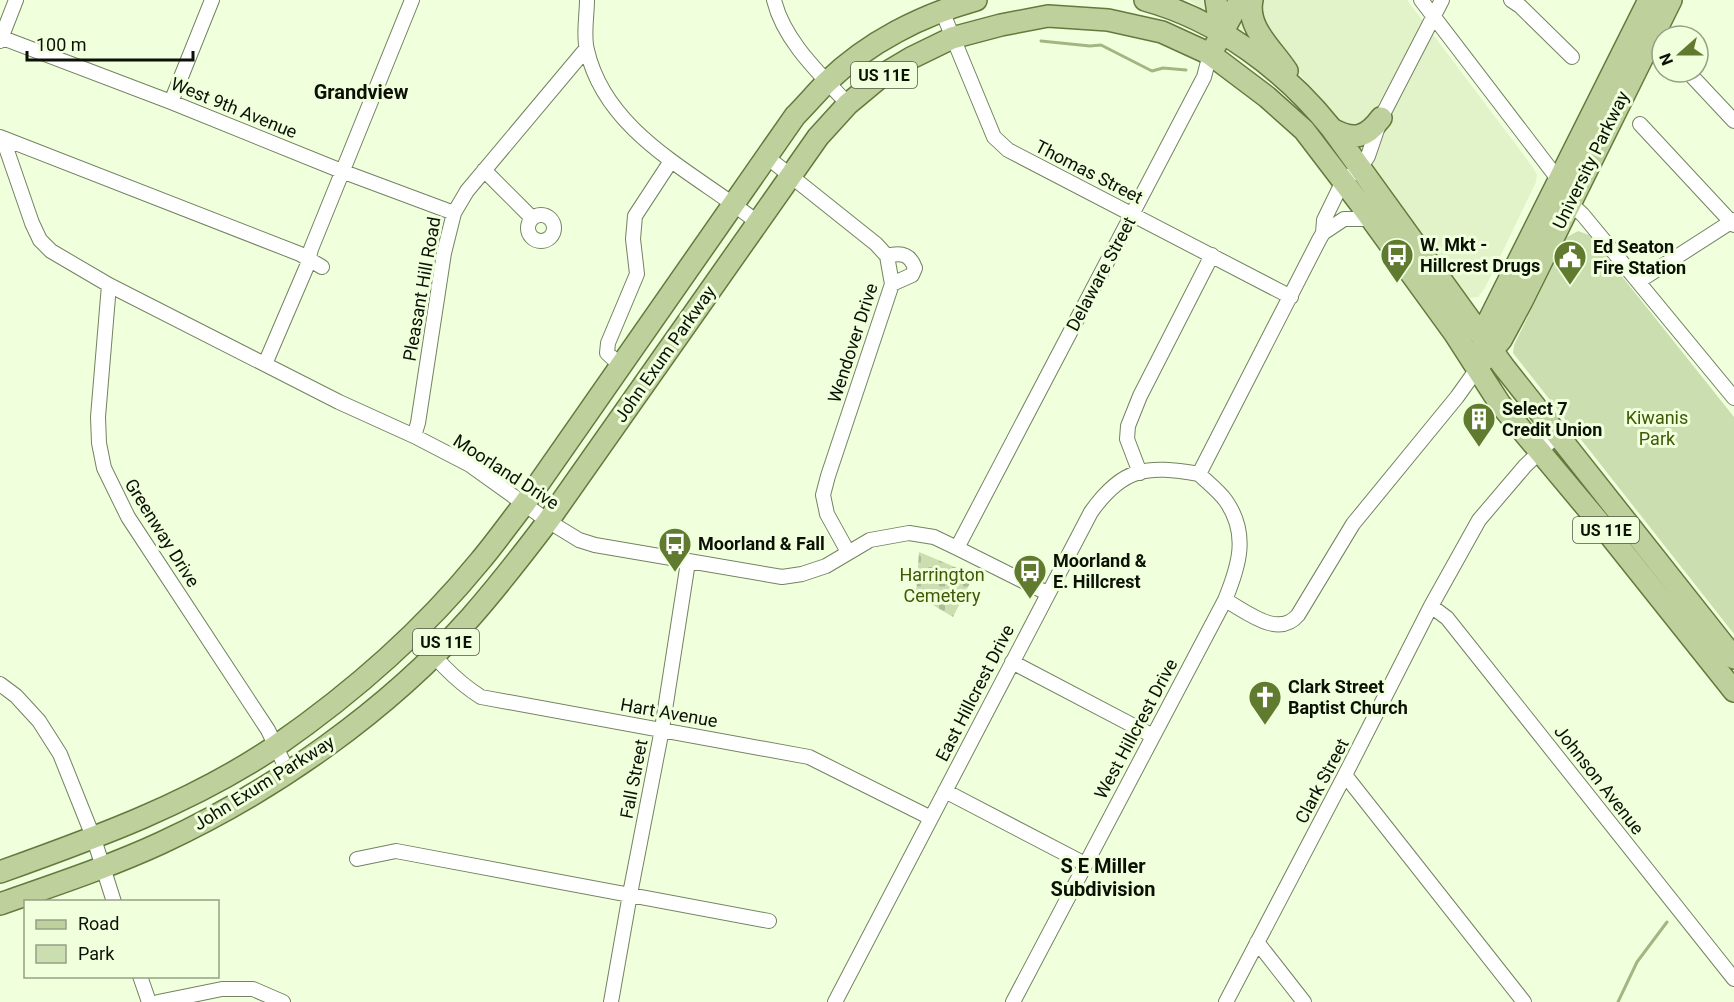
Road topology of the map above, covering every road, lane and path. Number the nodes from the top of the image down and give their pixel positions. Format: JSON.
{"nodes":[{"id":1,"x":16,"y":0,"type":"edge"},
{"id":2,"x":212,"y":0,"type":"edge"},
{"id":3,"x":412,"y":0,"type":"edge"},
{"id":4,"x":587,"y":0,"type":"edge"},
{"id":5,"x":774,"y":0,"type":"edge"},
{"id":6,"x":976,"y":0,"type":"edge"},
{"id":7,"x":1216,"y":0,"type":"edge"},
{"id":8,"x":1224,"y":0,"type":"edge"},
{"id":9,"x":1233,"y":0,"type":"edge"},
{"id":10,"x":1240,"y":0,"type":"edge"},
{"id":11,"x":1252,"y":0,"type":"edge"},
{"id":12,"x":1421,"y":0,"type":"edge"},
{"id":13,"x":1442,"y":0,"type":"edge"},
{"id":14,"x":1511,"y":0,"type":"edge"},
{"id":15,"x":1649,"y":0,"type":"edge"},
{"id":16,"x":1671,"y":0,"type":"edge"},
{"id":17,"x":1163,"y":2,"type":"edge"},
{"id":18,"x":942,"y":11,"type":"junction"},
{"id":19,"x":1434,"y":18,"type":"junction"},
{"id":20,"x":1221,"y":34,"type":"junction"},
{"id":21,"x":952,"y":38,"type":"junction"},
{"id":22,"x":0,"y":39,"type":"edge"},
{"id":23,"x":586,"y":49,"type":"junction"},
{"id":24,"x":1210,"y":54,"type":"junction"},
{"id":25,"x":1572,"y":57,"type":"dead end"},
{"id":26,"x":827,"y":81,"type":"junction"},
{"id":27,"x":1699,"y":84,"type":"edge"},
{"id":28,"x":1302,"y":94,"type":"junction"},
{"id":29,"x":171,"y":102,"type":"junction"},
{"id":30,"x":848,"y":104,"type":"junction"},
{"id":31,"x":1381,"y":118,"type":"junction"},
{"id":32,"x":1734,"y":121,"type":"edge"},
{"id":33,"x":1640,"y":123,"type":"dead end"},
{"id":34,"x":1332,"y":129,"type":"junction"},
{"id":35,"x":1,"y":138,"type":"edge"},
{"id":36,"x":767,"y":156,"type":"junction"},
{"id":37,"x":671,"y":161,"type":"junction"},
{"id":38,"x":1360,"y":168,"type":"junction"},
{"id":39,"x":484,"y":170,"type":"junction"},
{"id":40,"x":344,"y":172,"type":"junction"},
{"id":41,"x":791,"y":174,"type":"junction"},
{"id":42,"x":1558,"y":179,"type":"junction"},
{"id":43,"x":1343,"y":181,"type":"junction"},
{"id":44,"x":1570,"y":203,"type":"junction"},
{"id":45,"x":734,"y":204,"type":"junction"},
{"id":46,"x":454,"y":213,"type":"junction"},
{"id":47,"x":1132,"y":214,"type":"junction"},
{"id":48,"x":532,"y":218,"type":"dead end"},
{"id":49,"x":1371,"y":219,"type":"junction"},
{"id":50,"x":757,"y":222,"type":"junction"},
{"id":51,"x":1733,"y":222,"type":"edge"},
{"id":52,"x":1323,"y":233,"type":"junction"},
{"id":53,"x":1212,"y":255,"type":"junction"},
{"id":54,"x":888,"y":256,"type":"junction"},
{"id":55,"x":309,"y":259,"type":"junction"},
{"id":56,"x":322,"y":267,"type":"dead end"},
{"id":57,"x":1639,"y":281,"type":"junction"},
{"id":58,"x":892,"y":284,"type":"junction"},
{"id":59,"x":109,"y":285,"type":"junction"},
{"id":60,"x":1291,"y":297,"type":"junction"},
{"id":61,"x":1488,"y":346,"type":"junction"},
{"id":62,"x":265,"y":364,"type":"junction"},
{"id":63,"x":621,"y":366,"type":"junction"},
{"id":64,"x":1477,"y":369,"type":"junction"},
{"id":65,"x":1734,"y":398,"type":"edge"},
{"id":66,"x":1557,"y":435,"type":"junction"},
{"id":67,"x":414,"y":436,"type":"junction"},
{"id":68,"x":1539,"y":451,"type":"junction"},
{"id":69,"x":1140,"y":472,"type":"junction"},
{"id":70,"x":1199,"y":474,"type":"junction"},
{"id":71,"x":525,"y":503,"type":"junction"},
{"id":72,"x":548,"y":521,"type":"junction"},
{"id":73,"x":957,"y":548,"type":"junction"},
{"id":74,"x":848,"y":552,"type":"junction"},
{"id":75,"x":688,"y":562,"type":"junction"},
{"id":76,"x":1047,"y":593,"type":"junction"},
{"id":77,"x":1225,"y":600,"type":"junction"},
{"id":78,"x":1431,"y":606,"type":"junction"},
{"id":79,"x":415,"y":632,"type":"junction"},
{"id":80,"x":433,"y":655,"type":"junction"},
{"id":81,"x":1734,"y":658,"type":"edge"},
{"id":82,"x":1012,"y":662,"type":"junction"},
{"id":83,"x":0,"y":684,"type":"edge"},
{"id":84,"x":1734,"y":691,"type":"edge"},
{"id":85,"x":662,"y":729,"type":"junction"},
{"id":86,"x":1153,"y":736,"type":"junction"},
{"id":87,"x":275,"y":746,"type":"junction"},
{"id":88,"x":288,"y":772,"type":"junction"},
{"id":89,"x":1345,"y":776,"type":"junction"},
{"id":90,"x":945,"y":791,"type":"junction"},
{"id":91,"x":931,"y":818,"type":"junction"},
{"id":92,"x":94,"y":839,"type":"junction"},
{"id":93,"x":357,"y":859,"type":"dead end"},
{"id":94,"x":1085,"y":864,"type":"junction"},
{"id":95,"x":102,"y":867,"type":"junction"},
{"id":96,"x":0,"y":872,"type":"edge"},
{"id":97,"x":630,"y":894,"type":"junction"},
{"id":98,"x":113,"y":900,"type":"edge"},
{"id":99,"x":0,"y":904,"type":"edge"},
{"id":100,"x":769,"y":921,"type":"dead end"},
{"id":101,"x":1257,"y":942,"type":"junction"},
{"id":102,"x":141,"y":978,"type":"edge"},
{"id":103,"x":1734,"y":979,"type":"edge"},
{"id":104,"x":148,"y":1002,"type":"edge"},
{"id":105,"x":158,"y":1002,"type":"edge"},
{"id":106,"x":283,"y":1002,"type":"edge"},
{"id":107,"x":611,"y":1002,"type":"edge"},
{"id":108,"x":835,"y":1002,"type":"edge"},
{"id":109,"x":1013,"y":1002,"type":"edge"},
{"id":110,"x":1226,"y":1002,"type":"edge"},
{"id":111,"x":1304,"y":1002,"type":"edge"},
{"id":112,"x":1524,"y":1002,"type":"edge"}],
"edges":[{"from":1,"to":22,"type":"street"},
{"from":2,"to":29,"type":"street"},
{"from":3,"to":40,"type":"street"},
{"from":4,"to":23,"type":"street"},
{"from":5,"to":26,"type":"street"},
{"from":6,"to":18,"type":"main road","name":"John Exum Parkway","number":"US 11E"},
{"from":7,"to":20,"type":"main road"},
{"from":8,"to":9,"type":"main road"},
{"from":10,"to":20,"type":"main road","name":"Delaware Street"},
{"from":11,"to":28,"type":"main road"},
{"from":12,"to":19,"type":"street"},
{"from":13,"to":19,"type":"street"},
{"from":14,"to":25,"type":"street"},
{"from":15,"to":42,"type":"main road","name":"University Parkway"},
{"from":16,"to":44,"type":"main road","name":"University Parkway"},
{"from":17,"to":20,"type":"main road","number":"US 11E"},
{"from":18,"to":21,"type":"street","name":"Thomas Street"},
{"from":18,"to":26,"type":"main road","name":"John Exum Parkway","number":"US 11E"},
{"from":19,"to":31,"type":"street"},
{"from":19,"to":42,"type":"street"},
{"from":20,"to":24,"type":"main road","name":"Delaware Street"},
{"from":20,"to":28,"type":"main road","number":"US 11E"},
{"from":21,"to":24,"type":"main road","name":"John Exum Parkway","number":"US 11E"},
{"from":21,"to":30,"type":"main road","name":"John Exum Parkway","number":"US 11E"},
{"from":21,"to":47,"type":"street","name":"Thomas Street"},
{"from":22,"to":29,"type":"street","name":"West 9th Avenue"},
{"from":23,"to":37,"type":"street"},
{"from":23,"to":39,"type":"street","name":"Pleasant Hill Road"},
{"from":24,"to":43,"type":"main road","name":"John Exum Parkway","number":"US 11E"},
{"from":24,"to":47,"type":"street","name":"Delaware Street"},
{"from":26,"to":30,"type":"street"},
{"from":26,"to":36,"type":"main road","name":"John Exum Parkway","number":"US 11E"},
{"from":27,"to":32,"type":"street"},
{"from":28,"to":34,"type":"main road","number":"US 11E"},
{"from":29,"to":40,"type":"street","name":"West 9th Avenue"},
{"from":30,"to":41,"type":"main road","name":"John Exum Parkway","number":"US 11E"},
{"from":31,"to":34,"type":"main road"},
{"from":31,"to":38,"type":"street"},
{"from":33,"to":51,"type":"street"},
{"from":34,"to":38,"type":"main road","number":"US 11E"},
{"from":35,"to":55,"type":"street"},
{"from":35,"to":59,"type":"street","name":"Moorland Drive"},
{"from":36,"to":41,"type":"street"},
{"from":36,"to":45,"type":"main road","name":"John Exum Parkway","number":"US 11E"},
{"from":37,"to":45,"type":"street"},
{"from":37,"to":63,"type":"street"},
{"from":38,"to":43,"type":"street"},
{"from":38,"to":61,"type":"main road","number":"US 11E"},
{"from":39,"to":46,"type":"street","name":"Pleasant Hill Road"},
{"from":39,"to":48,"type":"street"},
{"from":40,"to":46,"type":"street","name":"West 9th Avenue"},
{"from":40,"to":55,"type":"street"},
{"from":41,"to":50,"type":"main road","name":"John Exum Parkway","number":"US 11E"},
{"from":41,"to":54,"type":"street"},
{"from":42,"to":61,"type":"main road","name":"University Parkway"},
{"from":43,"to":49,"type":"main road","number":"US 11E"},
{"from":43,"to":52,"type":"street"},
{"from":44,"to":57,"type":"street"},
{"from":44,"to":61,"type":"main road","name":"University Parkway"},
{"from":45,"to":50,"type":"street"},
{"from":45,"to":63,"type":"main road","name":"John Exum Parkway","number":"US 11E"},
{"from":46,"to":67,"type":"street","name":"Pleasant Hill Road"},
{"from":47,"to":53,"type":"street","name":"Thomas Street"},
{"from":47,"to":73,"type":"street","name":"Delaware Street"},
{"from":49,"to":52,"type":"street"},
{"from":49,"to":64,"type":"main road","number":"US 11E"},
{"from":50,"to":72,"type":"main road","name":"John Exum Parkway","number":"US 11E"},
{"from":51,"to":57,"type":"street"},
{"from":52,"to":60,"type":"street"},
{"from":53,"to":60,"type":"street","name":"Thomas Street"},
{"from":53,"to":69,"type":"street"},
{"from":54,"to":58,"type":"street","name":"Wendover Drive"},
{"from":54,"to":58,"type":"street"},
{"from":55,"to":56,"type":"street"},
{"from":55,"to":62,"type":"street"},
{"from":57,"to":65,"type":"street"},
{"from":58,"to":74,"type":"street","name":"Wendover Drive"},
{"from":59,"to":62,"type":"street","name":"Moorland Drive"},
{"from":59,"to":87,"type":"street","name":"Greenway Drive"},
{"from":60,"to":70,"type":"street"},
{"from":61,"to":64,"type":"main road","name":"University Parkway"},
{"from":61,"to":66,"type":"main road","number":"US 11E"},
{"from":62,"to":67,"type":"street","name":"Moorland Drive"},
{"from":63,"to":71,"type":"main road","name":"John Exum Parkway","number":"US 11E"},
{"from":64,"to":68,"type":"main road","number":"US 11E"},
{"from":64,"to":77,"type":"street"},
{"from":66,"to":68,"type":"street","name":"Clark Street"},
{"from":66,"to":81,"type":"main road","number":"US 11E"},
{"from":67,"to":71,"type":"street","name":"Moorland Drive"},
{"from":68,"to":78,"type":"street","name":"Clark Street"},
{"from":68,"to":84,"type":"main road","number":"US 11E"},
{"from":69,"to":70,"type":"street","name":"East Hillcrest Drive"},
{"from":69,"to":76,"type":"street","name":"East Hillcrest Drive"},
{"from":70,"to":77,"type":"street","name":"West Hillcrest Drive"},
{"from":71,"to":72,"type":"street","name":"Moorland Drive"},
{"from":71,"to":79,"type":"main road","name":"John Exum Parkway","number":"US 11E"},
{"from":72,"to":75,"type":"street","name":"Moorland Drive"},
{"from":72,"to":80,"type":"main road","name":"John Exum Parkway","number":"US 11E"},
{"from":73,"to":74,"type":"street","name":"Moorland Drive"},
{"from":73,"to":76,"type":"street","name":"Moorland Drive"},
{"from":74,"to":75,"type":"street","name":"Moorland Drive"},
{"from":75,"to":85,"type":"street","name":"Fall Street"},
{"from":76,"to":82,"type":"street","name":"East Hillcrest Drive"},
{"from":77,"to":86,"type":"street","name":"West Hillcrest Drive"},
{"from":78,"to":89,"type":"street","name":"Clark Street"},
{"from":78,"to":103,"type":"street","name":"Johnson Avenue"},
{"from":79,"to":80,"type":"street","name":"Hart Avenue"},
{"from":79,"to":87,"type":"main road","name":"John Exum Parkway","number":"US 11E"},
{"from":80,"to":85,"type":"street","name":"Hart Avenue"},
{"from":80,"to":88,"type":"main road","name":"John Exum Parkway","number":"US 11E"},
{"from":82,"to":86,"type":"street"},
{"from":82,"to":90,"type":"street","name":"East Hillcrest Drive"},
{"from":83,"to":92,"type":"street"},
{"from":85,"to":91,"type":"street","name":"Hart Avenue"},
{"from":85,"to":97,"type":"street","name":"Fall Street"},
{"from":86,"to":94,"type":"street","name":"West Hillcrest Drive"},
{"from":87,"to":88,"type":"street","name":"Greenway Drive"},
{"from":87,"to":92,"type":"main road","name":"John Exum Parkway","number":"US 11E"},
{"from":88,"to":95,"type":"main road","name":"John Exum Parkway","number":"US 11E"},
{"from":89,"to":101,"type":"street","name":"Clark Street"},
{"from":89,"to":112,"type":"street"},
{"from":90,"to":91,"type":"street","name":"East Hillcrest Drive"},
{"from":90,"to":94,"type":"street"},
{"from":91,"to":108,"type":"street","name":"East Hillcrest Drive"},
{"from":92,"to":95,"type":"street"},
{"from":92,"to":96,"type":"main road","name":"John Exum Parkway","number":"US 11E"},
{"from":93,"to":97,"type":"street"},
{"from":94,"to":109,"type":"street","name":"West Hillcrest Drive"},
{"from":95,"to":98,"type":"street"},
{"from":95,"to":99,"type":"main road","name":"John Exum Parkway","number":"US 11E"},
{"from":97,"to":100,"type":"street"},
{"from":97,"to":107,"type":"street","name":"Fall Street"},
{"from":101,"to":110,"type":"street","name":"Clark Street"},
{"from":101,"to":111,"type":"street"},
{"from":102,"to":104,"type":"street"},
{"from":105,"to":106,"type":"street"}]}
